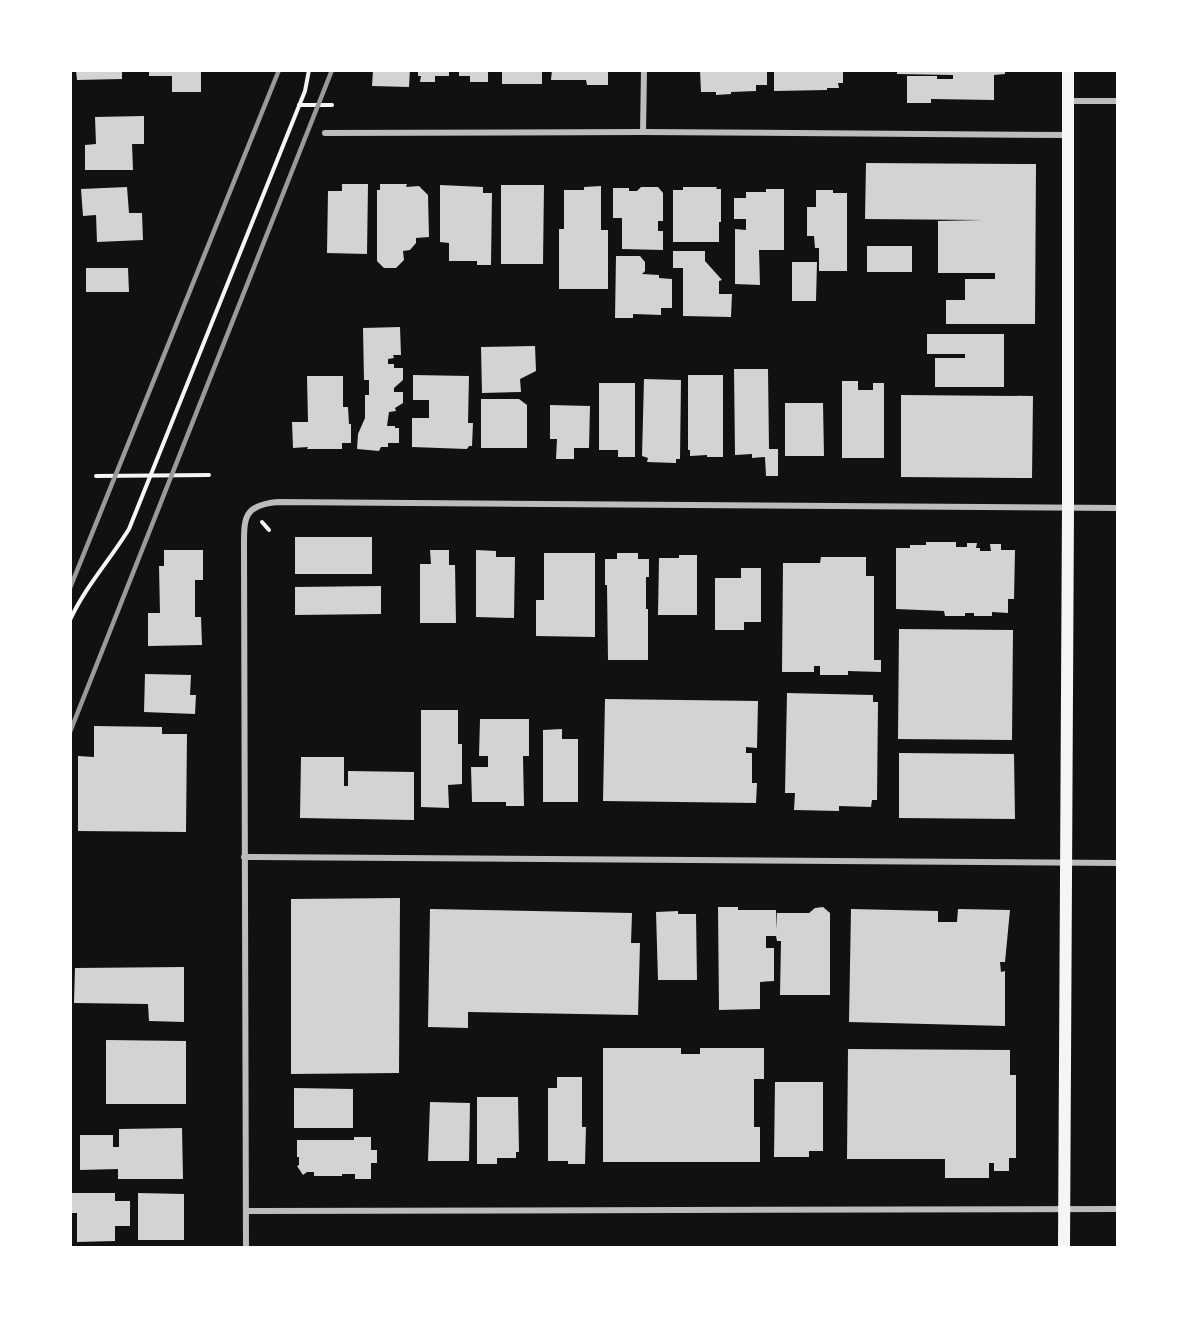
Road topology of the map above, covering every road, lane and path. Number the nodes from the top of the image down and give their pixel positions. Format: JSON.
{"nodes":[{"id":1,"x":309,"y":70,"type":"edge"},
{"id":2,"x":644,"y":70,"type":"edge"},
{"id":3,"x":1068,"y":70,"type":"edge"},
{"id":4,"x":1068,"y":101,"type":"junction"},
{"id":5,"x":1118,"y":101,"type":"edge"},
{"id":6,"x":299,"y":105,"type":"junction"},
{"id":7,"x":332,"y":105,"type":"dead end"},
{"id":8,"x":643,"y":132,"type":"junction"},
{"id":9,"x":325,"y":133,"type":"dead end"},
{"id":10,"x":1068,"y":135,"type":"junction"},
{"id":11,"x":209,"y":475,"type":"dead end"},
{"id":12,"x":96,"y":476,"type":"dead end"},
{"id":13,"x":151,"y":476,"type":"junction"},
{"id":14,"x":1068,"y":508,"type":"junction"},
{"id":15,"x":1118,"y":508,"type":"edge"},
{"id":16,"x":70,"y":620,"type":"edge"},
{"id":17,"x":244,"y":858,"type":"junction"},
{"id":18,"x":1066,"y":863,"type":"junction"},
{"id":19,"x":1118,"y":863,"type":"edge"},
{"id":20,"x":1064,"y":1208,"type":"junction"},
{"id":21,"x":1118,"y":1209,"type":"edge"},
{"id":22,"x":246,"y":1211,"type":"junction"},
{"id":23,"x":246,"y":1248,"type":"edge"},
{"id":24,"x":1064,"y":1248,"type":"edge"}],
"edges":[{"from":1,"to":6,"type":"path"},
{"from":2,"to":8,"type":"street"},
{"from":3,"to":4,"type":"main road"},
{"from":4,"to":5,"type":"street"},
{"from":4,"to":10,"type":"main road"},
{"from":6,"to":7,"type":"path"},
{"from":6,"to":13,"type":"path"},
{"from":8,"to":9,"type":"street"},
{"from":8,"to":10,"type":"street"},
{"from":10,"to":14,"type":"main road"},
{"from":11,"to":13,"type":"path"},
{"from":12,"to":13,"type":"path"},
{"from":13,"to":16,"type":"path"},
{"from":14,"to":15,"type":"street"},
{"from":14,"to":17,"type":"street"},
{"from":14,"to":18,"type":"main road"},
{"from":17,"to":18,"type":"street"},
{"from":17,"to":22,"type":"street"},
{"from":18,"to":19,"type":"street"},
{"from":18,"to":20,"type":"main road"},
{"from":20,"to":21,"type":"street"},
{"from":20,"to":22,"type":"street"},
{"from":20,"to":24,"type":"main road"},
{"from":22,"to":23,"type":"street"}]}
